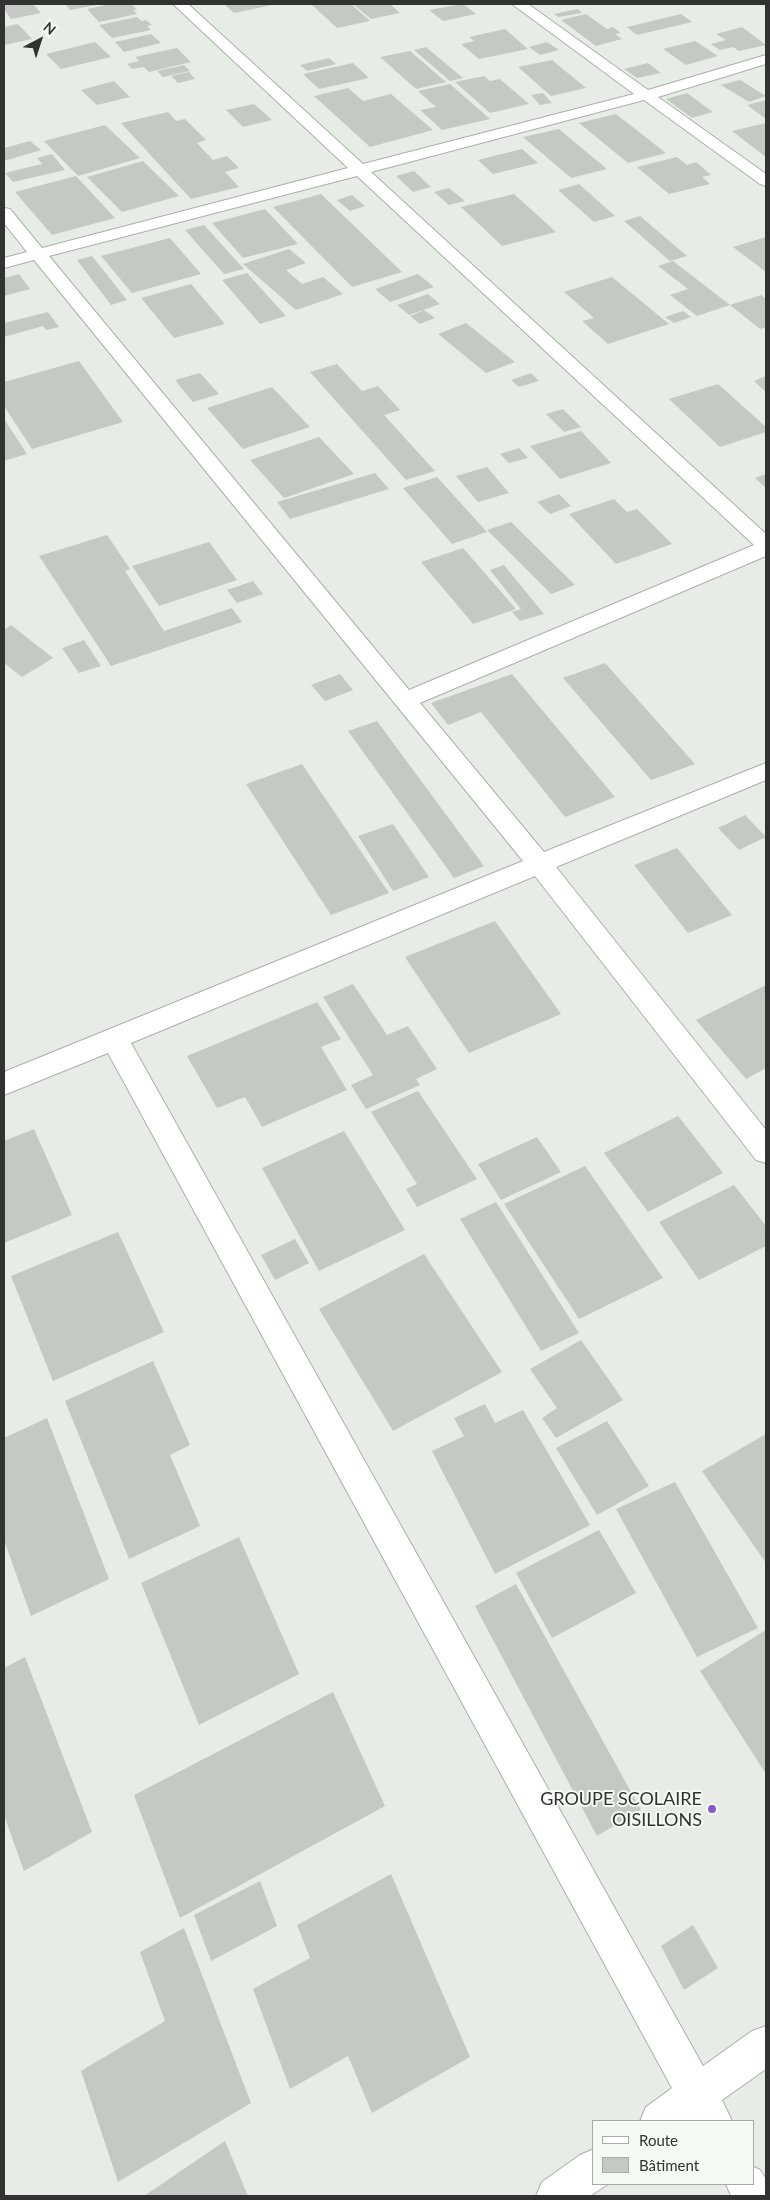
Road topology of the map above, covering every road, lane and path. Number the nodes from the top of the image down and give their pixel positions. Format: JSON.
{"nodes":[{"id":1,"x":180,"y":4,"type":"edge"},
{"id":2,"x":519,"y":4,"type":"edge"},
{"id":3,"x":766,"y":59,"type":"edge"},
{"id":4,"x":647,"y":95,"type":"junction"},
{"id":5,"x":360,"y":172,"type":"junction"},
{"id":6,"x":766,"y":181,"type":"edge"},
{"id":7,"x":4,"y":213,"type":"edge"},
{"id":8,"x":36,"y":254,"type":"junction"},
{"id":9,"x":4,"y":263,"type":"edge"},
{"id":10,"x":766,"y":547,"type":"edge"},
{"id":11,"x":403,"y":701,"type":"junction"},
{"id":12,"x":766,"y":771,"type":"edge"},
{"id":13,"x":540,"y":865,"type":"junction"},
{"id":14,"x":114,"y":1038,"type":"junction"},
{"id":15,"x":4,"y":1084,"type":"edge"},
{"id":16,"x":766,"y":1151,"type":"edge"},
{"id":17,"x":766,"y":2045,"type":"edge"},
{"id":18,"x":704,"y":2108,"type":"edge"},
{"id":19,"x":663,"y":2120,"type":"edge"},
{"id":20,"x":592,"y":2170,"type":"edge"},
{"id":21,"x":556,"y":2196,"type":"edge"}],
"edges":[{"from":1,"to":5,"type":"street"},
{"from":2,"to":4,"type":"street"},
{"from":3,"to":4,"type":"street"},
{"from":4,"to":5,"type":"street"},
{"from":4,"to":6,"type":"street"},
{"from":5,"to":8,"type":"street"},
{"from":5,"to":10,"type":"street"},
{"from":7,"to":8,"type":"street"},
{"from":8,"to":9,"type":"street"},
{"from":8,"to":11,"type":"street"},
{"from":10,"to":11,"type":"street"},
{"from":11,"to":13,"type":"street"},
{"from":12,"to":13,"type":"street"},
{"from":13,"to":14,"type":"street"},
{"from":13,"to":16,"type":"street"},
{"from":14,"to":15,"type":"street"},
{"from":14,"to":18,"type":"street"},
{"from":17,"to":18,"type":"street"},
{"from":18,"to":19,"type":"street"},
{"from":20,"to":21,"type":"street"}]}
